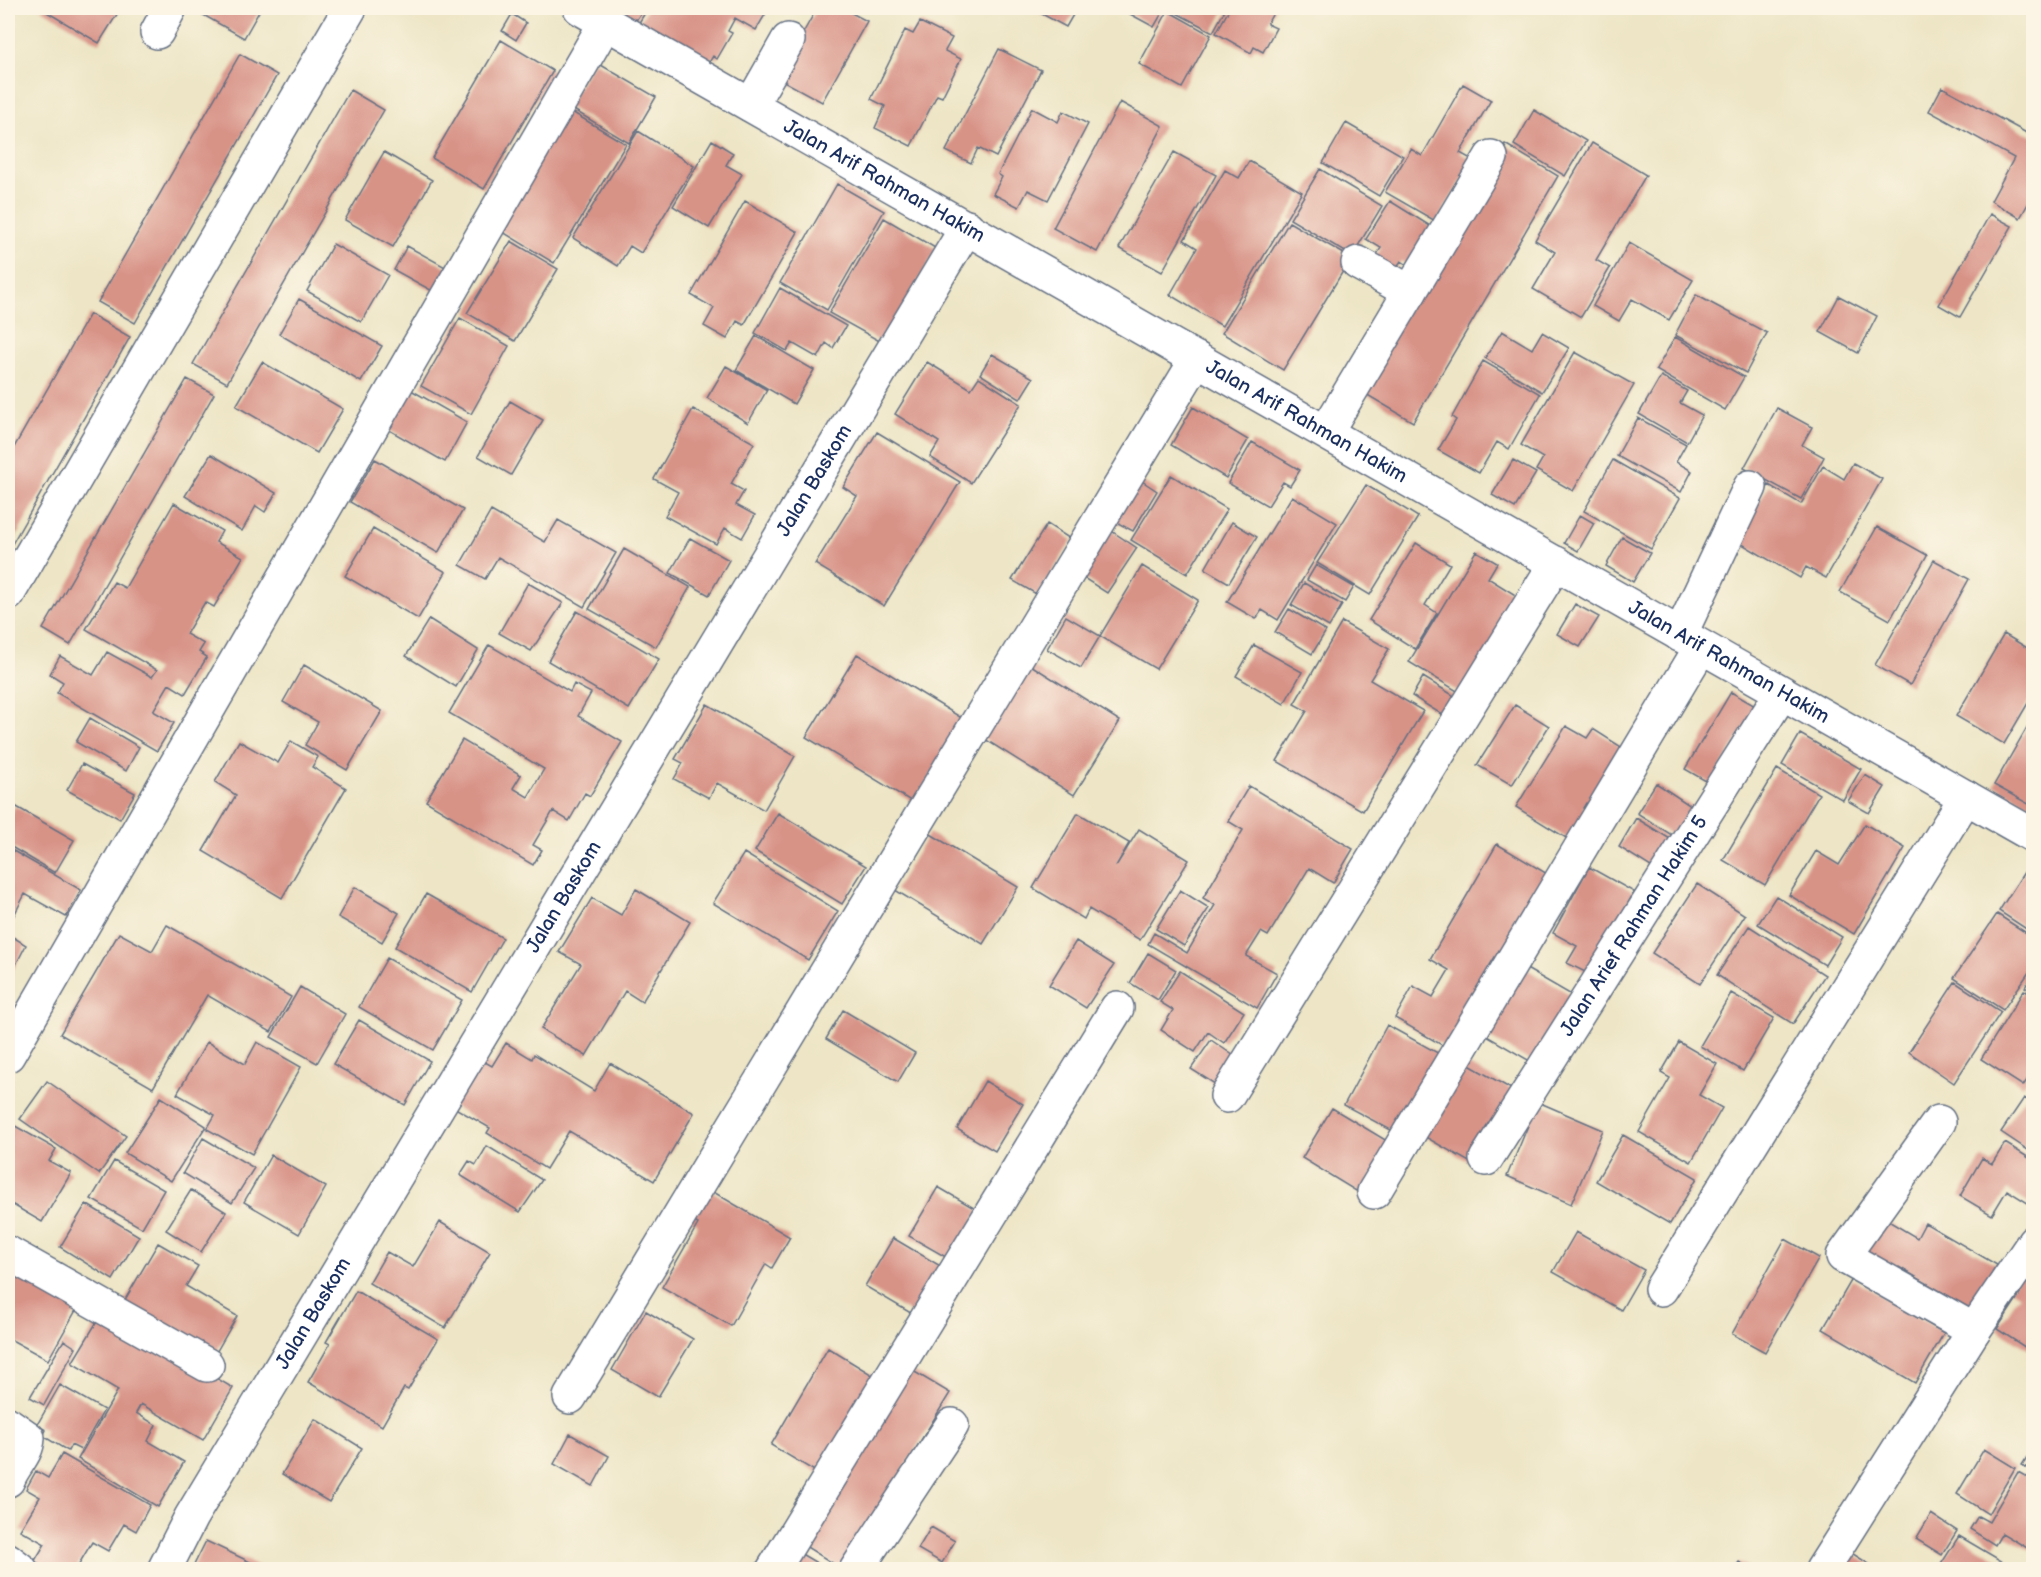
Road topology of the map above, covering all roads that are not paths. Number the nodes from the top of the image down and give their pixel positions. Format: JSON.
{"nodes":[{"id":1,"x":350,"y":8,"type":"edge"},
{"id":2,"x":593,"y":15,"type":"edge"},
{"id":3,"x":788,"y":40,"type":"dead end"},
{"id":4,"x":751,"y":105,"type":"junction"},
{"id":5,"x":1491,"y":157,"type":"dead end"},
{"id":6,"x":967,"y":227,"type":"junction"},
{"id":7,"x":1358,"y":263,"type":"dead end"},
{"id":8,"x":1410,"y":292,"type":"junction"},
{"id":9,"x":1197,"y":359,"type":"junction"},
{"id":10,"x":1326,"y":432,"type":"junction"},
{"id":11,"x":1749,"y":487,"type":"dead end"},
{"id":12,"x":1556,"y":563,"type":"junction"},
{"id":13,"x":8,"y":594,"type":"edge"},
{"id":14,"x":1691,"y":641,"type":"junction"},
{"id":15,"x":1781,"y":694,"type":"junction"},
{"id":16,"x":1966,"y":797,"type":"junction"},
{"id":17,"x":2034,"y":836,"type":"edge"},
{"id":18,"x":1117,"y":1008,"type":"dead end"},
{"id":19,"x":8,"y":1055,"type":"edge"},
{"id":20,"x":1227,"y":1096,"type":"dead end"},
{"id":21,"x":1939,"y":1122,"type":"dead end"},
{"id":22,"x":1486,"y":1159,"type":"dead end"},
{"id":23,"x":1374,"y":1192,"type":"dead end"},
{"id":24,"x":2034,"y":1242,"type":"edge"},
{"id":25,"x":8,"y":1254,"type":"edge"},
{"id":26,"x":1661,"y":1289,"type":"dead end"},
{"id":27,"x":1974,"y":1330,"type":"junction"},
{"id":28,"x":207,"y":1365,"type":"dead end"},
{"id":29,"x":570,"y":1397,"type":"dead end"},
{"id":30,"x":8,"y":1424,"type":"edge"},
{"id":31,"x":952,"y":1425,"type":"dead end"},
{"id":32,"x":8,"y":1480,"type":"edge"},
{"id":33,"x":8,"y":1560,"type":"edge"},
{"id":34,"x":21,"y":1569,"type":"edge"},
{"id":35,"x":164,"y":1569,"type":"edge"},
{"id":36,"x":773,"y":1569,"type":"edge"},
{"id":37,"x":856,"y":1569,"type":"edge"},
{"id":38,"x":1822,"y":1569,"type":"edge"}],
"edges":[{"from":1,"to":13,"type":"street"},
{"from":2,"to":4,"type":"street","name":"Jalan Arif Rahman Hakim"},
{"from":2,"to":19,"type":"street"},
{"from":3,"to":4,"type":"street"},
{"from":4,"to":6,"type":"street","name":"Jalan Arif Rahman Hakim"},
{"from":5,"to":8,"type":"street"},
{"from":6,"to":9,"type":"street","name":"Jalan Arif Rahman Hakim"},
{"from":6,"to":35,"type":"street","name":"Jalan Baskom"},
{"from":7,"to":8,"type":"street"},
{"from":8,"to":10,"type":"street"},
{"from":9,"to":10,"type":"street","name":"Jalan Arif Rahman Hakim"},
{"from":9,"to":29,"type":"street"},
{"from":10,"to":12,"type":"street","name":"Jalan Arif Rahman Hakim"},
{"from":11,"to":14,"type":"street"},
{"from":12,"to":14,"type":"street","name":"Jalan Arif Rahman Hakim"},
{"from":12,"to":20,"type":"street"},
{"from":14,"to":15,"type":"street","name":"Jalan Arif Rahman Hakim"},
{"from":14,"to":23,"type":"street"},
{"from":15,"to":16,"type":"street","name":"Jalan Arif Rahman Hakim"},
{"from":15,"to":22,"type":"street","name":"Jalan Arief Rahman Hakim 5"},
{"from":16,"to":17,"type":"street","name":"Jalan Arif Rahman Hakim"},
{"from":16,"to":26,"type":"street"},
{"from":18,"to":36,"type":"street"},
{"from":21,"to":27,"type":"street"},
{"from":24,"to":27,"type":"street"},
{"from":25,"to":28,"type":"street"},
{"from":27,"to":38,"type":"street"},
{"from":30,"to":32,"type":"street"},
{"from":31,"to":37,"type":"street"},
{"from":33,"to":34,"type":"street"}]}
